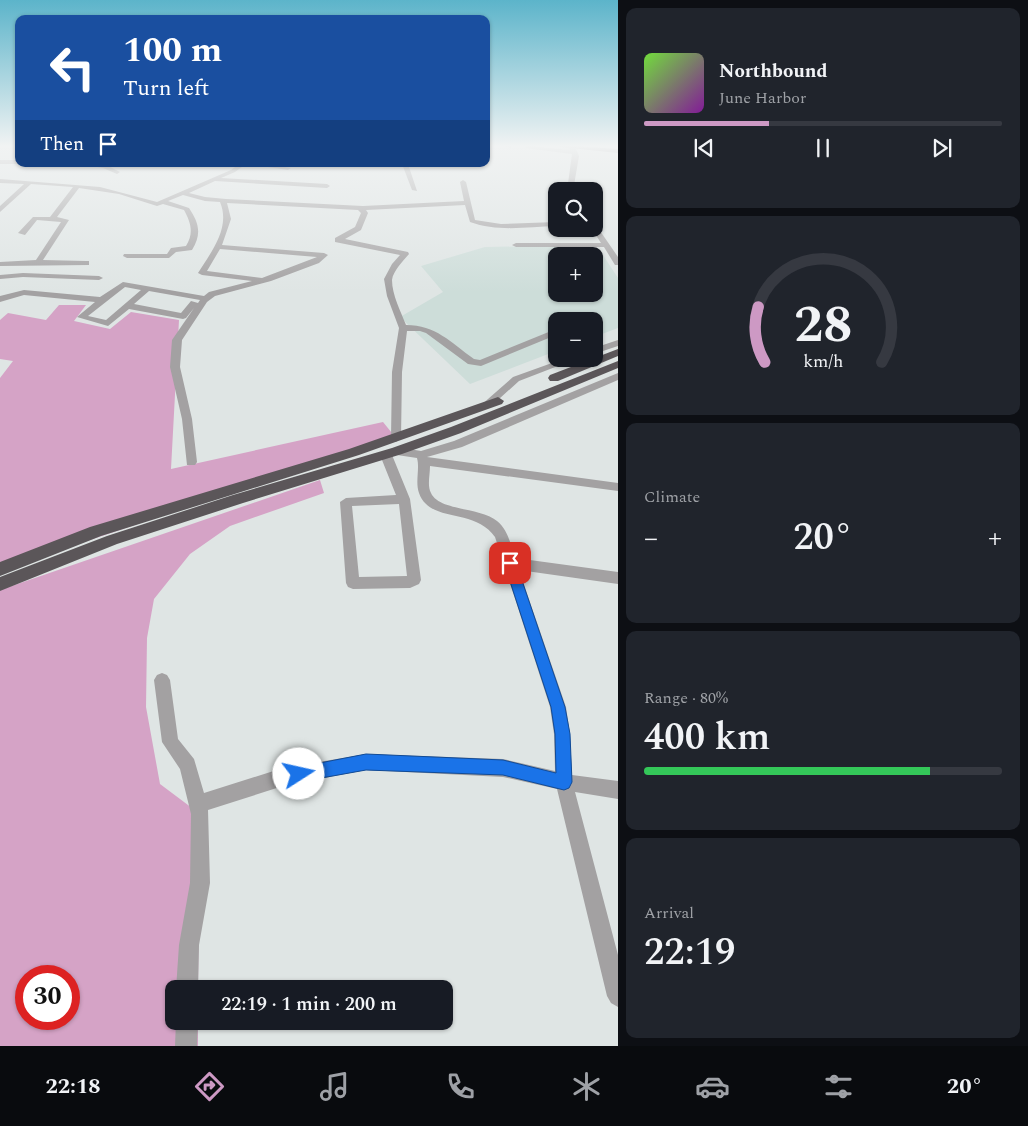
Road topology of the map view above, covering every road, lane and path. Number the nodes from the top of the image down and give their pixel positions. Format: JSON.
{"nodes":[{"id":1,"x":17,"y":194,"type":"edge"},
{"id":2,"x":72,"y":194,"type":"edge"},
{"id":3,"x":128,"y":194,"type":"edge"},
{"id":4,"x":181,"y":194,"type":"edge"},
{"id":5,"x":186,"y":194,"type":"edge"},
{"id":6,"x":465,"y":194,"type":"edge"},
{"id":7,"x":223,"y":201,"type":"junction"},
{"id":8,"x":162,"y":202,"type":"junction"},
{"id":9,"x":467,"y":203,"type":"junction"},
{"id":10,"x":360,"y":208,"type":"junction"},
{"id":11,"x":0,"y":210,"type":"edge"},
{"id":12,"x":52,"y":219,"type":"junction"},
{"id":13,"x":548,"y":224,"type":"edge"},
{"id":14,"x":22,"y":233,"type":"dead end"},
{"id":15,"x":602,"y":237,"type":"edge"},
{"id":16,"x":516,"y":245,"type":"dead end"},
{"id":17,"x":607,"y":245,"type":"junction"},
{"id":18,"x":217,"y":247,"type":"junction"},
{"id":19,"x":127,"y":256,"type":"dead end"},
{"id":20,"x":38,"y":262,"type":"junction"},
{"id":21,"x":86,"y":263,"type":"dead end"},
{"id":22,"x":618,"y":263,"type":"edge"},
{"id":23,"x":0,"y":264,"type":"edge"},
{"id":24,"x":0,"y":277,"type":"edge"},
{"id":25,"x":99,"y":278,"type":"dead end"},
{"id":26,"x":268,"y":280,"type":"junction"},
{"id":27,"x":148,"y":288,"type":"junction"},
{"id":28,"x":202,"y":298,"type":"junction"},
{"id":29,"x":0,"y":299,"type":"edge"},
{"id":30,"x":102,"y":300,"type":"junction"},
{"id":31,"x":129,"y":306,"type":"junction"},
{"id":32,"x":403,"y":328,"type":"junction"},
{"id":33,"x":548,"y":335,"type":"edge"},
{"id":34,"x":618,"y":343,"type":"edge"},
{"id":35,"x":603,"y":348,"type":"edge"},
{"id":36,"x":618,"y":352,"type":"edge"},
{"id":37,"x":618,"y":364,"type":"edge"},
{"id":38,"x":549,"y":367,"type":"edge"},
{"id":39,"x":618,"y":376,"type":"edge"},
{"id":40,"x":486,"y":406,"type":"junction"},
{"id":41,"x":393,"y":448,"type":"junction"},
{"id":42,"x":424,"y":458,"type":"junction"},
{"id":43,"x":191,"y":462,"type":"dead end"},
{"id":44,"x":618,"y":487,"type":"edge"},
{"id":45,"x":404,"y":499,"type":"junction"},
{"id":46,"x":510,"y":563,"type":"junction"},
{"id":47,"x":0,"y":568,"type":"edge"},
{"id":48,"x":618,"y":578,"type":"edge"},
{"id":49,"x":0,"y":584,"type":"edge"},
{"id":50,"x":162,"y":680,"type":"dead end"},
{"id":51,"x":564,"y":782,"type":"junction"},
{"id":52,"x":618,"y":790,"type":"edge"},
{"id":53,"x":198,"y":804,"type":"junction"},
{"id":54,"x":188,"y":980,"type":"edge"},
{"id":55,"x":618,"y":996,"type":"edge"},
{"id":56,"x":187,"y":1030,"type":"edge"},
{"id":57,"x":186,"y":1046,"type":"edge"}],
"edges":[{"from":1,"to":11,"type":"street"},
{"from":2,"to":12,"type":"street"},
{"from":3,"to":8,"type":"street"},
{"from":4,"to":8,"type":"street"},
{"from":5,"to":7,"type":"street"},
{"from":6,"to":9,"type":"street"},
{"from":7,"to":10,"type":"street"},
{"from":7,"to":18,"type":"street"},
{"from":8,"to":19,"type":"street"},
{"from":9,"to":10,"type":"street"},
{"from":9,"to":13,"type":"street"},
{"from":10,"to":32,"type":"street"},
{"from":12,"to":14,"type":"street"},
{"from":12,"to":20,"type":"street"},
{"from":15,"to":17,"type":"street"},
{"from":16,"to":17,"type":"street"},
{"from":17,"to":22,"type":"street"},
{"from":18,"to":26,"type":"street"},
{"from":18,"to":26,"type":"street"},
{"from":20,"to":21,"type":"street"},
{"from":20,"to":23,"type":"street"},
{"from":24,"to":25,"type":"street"},
{"from":26,"to":28,"type":"street"},
{"from":27,"to":28,"type":"street"},
{"from":27,"to":30,"type":"street"},
{"from":27,"to":31,"type":"street"},
{"from":28,"to":31,"type":"street"},
{"from":28,"to":43,"type":"street"},
{"from":29,"to":30,"type":"street"},
{"from":30,"to":31,"type":"street"},
{"from":32,"to":33,"type":"street"},
{"from":32,"to":41,"type":"street"},
{"from":34,"to":35,"type":"street"},
{"from":36,"to":40,"type":"highway"},
{"from":37,"to":41,"type":"highway"},
{"from":38,"to":40,"type":"street"},
{"from":39,"to":42,"type":"street"},
{"from":40,"to":41,"type":"highway"},
{"from":41,"to":42,"type":"street"},
{"from":41,"to":45,"type":"street"},
{"from":41,"to":47,"type":"highway"},
{"from":41,"to":49,"type":"highway"},
{"from":42,"to":44,"type":"street"},
{"from":42,"to":46,"type":"street"},
{"from":45,"to":45,"type":"street"},
{"from":46,"to":48,"type":"street"},
{"from":46,"to":51,"type":"street"},
{"from":50,"to":53,"type":"street"},
{"from":51,"to":52,"type":"street"},
{"from":51,"to":53,"type":"street"},
{"from":51,"to":55,"type":"street"},
{"from":53,"to":54,"type":"street"},
{"from":56,"to":57,"type":"street"}]}
